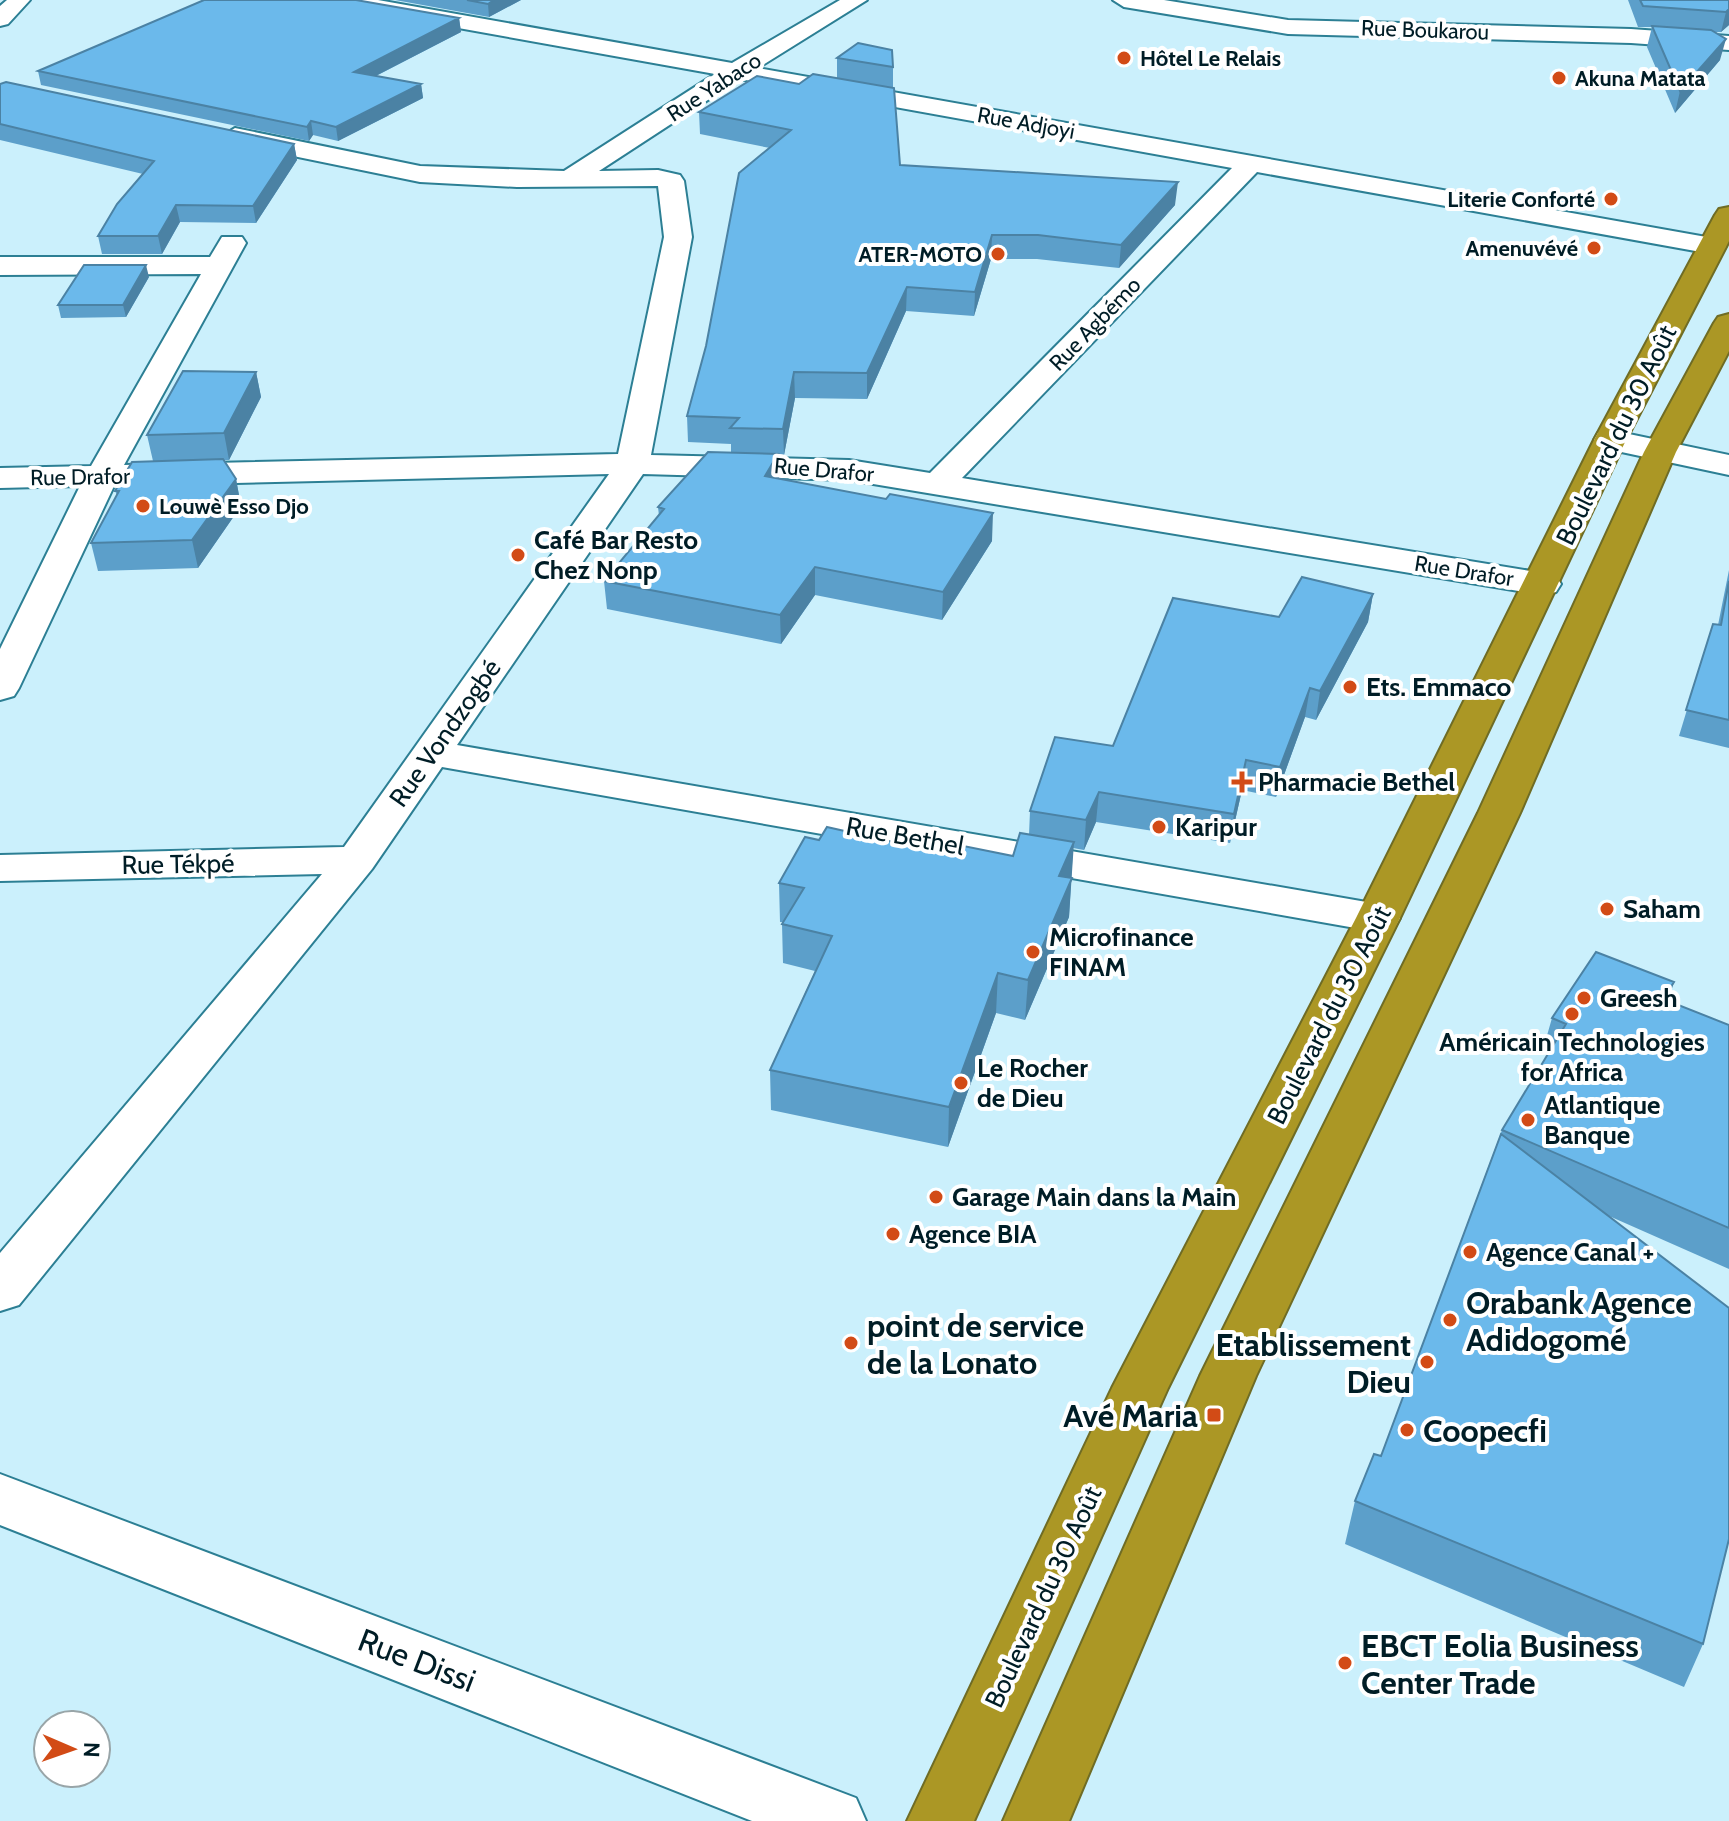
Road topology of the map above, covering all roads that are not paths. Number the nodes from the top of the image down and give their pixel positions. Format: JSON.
{"nodes":[{"id":1,"x":19,"y":0,"type":"edge"},
{"id":2,"x":341,"y":0,"type":"edge"},
{"id":3,"x":856,"y":0,"type":"edge"},
{"id":4,"x":1124,"y":0,"type":"edge"},
{"id":5,"x":1249,"y":9,"type":"edge"},
{"id":6,"x":1616,"y":12,"type":"dead end"},
{"id":7,"x":0,"y":19,"type":"edge"},
{"id":8,"x":1631,"y":36,"type":"junction"},
{"id":9,"x":1729,"y":43,"type":"edge"},
{"id":10,"x":736,"y":71,"type":"junction"},
{"id":11,"x":216,"y":132,"type":"edge"},
{"id":12,"x":1251,"y":163,"type":"junction"},
{"id":13,"x":573,"y":176,"type":"junction"},
{"id":14,"x":1720,"y":231,"type":"edge"},
{"id":15,"x":0,"y":266,"type":"edge"},
{"id":16,"x":1729,"y":323,"type":"edge"},
{"id":17,"x":1610,"y":440,"type":"junction"},
{"id":18,"x":1660,"y":452,"type":"junction"},
{"id":19,"x":633,"y":464,"type":"junction"},
{"id":20,"x":1729,"y":465,"type":"edge"},
{"id":21,"x":101,"y":477,"type":"junction"},
{"id":22,"x":0,"y":478,"type":"edge"},
{"id":23,"x":939,"y":483,"type":"junction"},
{"id":24,"x":1543,"y":584,"type":"junction"},
{"id":25,"x":0,"y":688,"type":"edge"},
{"id":26,"x":433,"y":753,"type":"junction"},
{"id":27,"x":357,"y":860,"type":"junction"},
{"id":28,"x":0,"y":868,"type":"edge"},
{"id":29,"x":1378,"y":918,"type":"junction"},
{"id":30,"x":0,"y":1290,"type":"edge"},
{"id":31,"x":0,"y":1499,"type":"edge"},
{"id":32,"x":833,"y":1821,"type":"edge"},
{"id":33,"x":940,"y":1821,"type":"edge"},
{"id":34,"x":1036,"y":1821,"type":"edge"}],
"edges":[{"from":1,"to":7,"type":"street"},
{"from":2,"to":10,"type":"street","name":"Rue Adjoyi"},
{"from":3,"to":10,"type":"street","name":"Rue Yabaco"},
{"from":4,"to":5,"type":"street","name":"Rue Boukarou"},
{"from":5,"to":8,"type":"street","name":"Rue Boukarou"},
{"from":6,"to":8,"type":"street"},
{"from":8,"to":9,"type":"street","name":"Rue Boukarou"},
{"from":10,"to":12,"type":"street","name":"Rue Adjoyi"},
{"from":10,"to":13,"type":"street","name":"Rue Yabaco"},
{"from":11,"to":13,"type":"street"},
{"from":12,"to":14,"type":"street","name":"Rue Adjoyi"},
{"from":12,"to":23,"type":"street","name":"Rue Agbémo"},
{"from":13,"to":19,"type":"street","name":"Rue Vondzogbé"},
{"from":14,"to":17,"type":"highway","name":"Boulevard du 30 Août"},
{"from":15,"to":21,"type":"street"},
{"from":16,"to":18,"type":"highway","name":"Boulevard du 30 Août"},
{"from":17,"to":18,"type":"street"},
{"from":17,"to":24,"type":"highway","name":"Boulevard du 30 Août"},
{"from":18,"to":20,"type":"street"},
{"from":18,"to":34,"type":"highway","name":"Boulevard du 30 Août"},
{"from":19,"to":21,"type":"street","name":"Rue Drafor"},
{"from":19,"to":23,"type":"street","name":"Rue Drafor"},
{"from":19,"to":26,"type":"street","name":"Rue Vondzogbé"},
{"from":21,"to":22,"type":"street","name":"Rue Drafor"},
{"from":21,"to":25,"type":"street"},
{"from":23,"to":24,"type":"street","name":"Rue Drafor"},
{"from":24,"to":29,"type":"highway","name":"Boulevard du 30 Août"},
{"from":26,"to":27,"type":"street","name":"Rue Vondzogbé"},
{"from":26,"to":29,"type":"street","name":"Rue Bethel"},
{"from":27,"to":28,"type":"street","name":"Rue Tékpé"},
{"from":27,"to":30,"type":"street","name":"Rue Vondzogbé"},
{"from":29,"to":33,"type":"highway","name":"Boulevard du 30 Août"},
{"from":31,"to":32,"type":"street","name":"Rue Dissi"}]}
